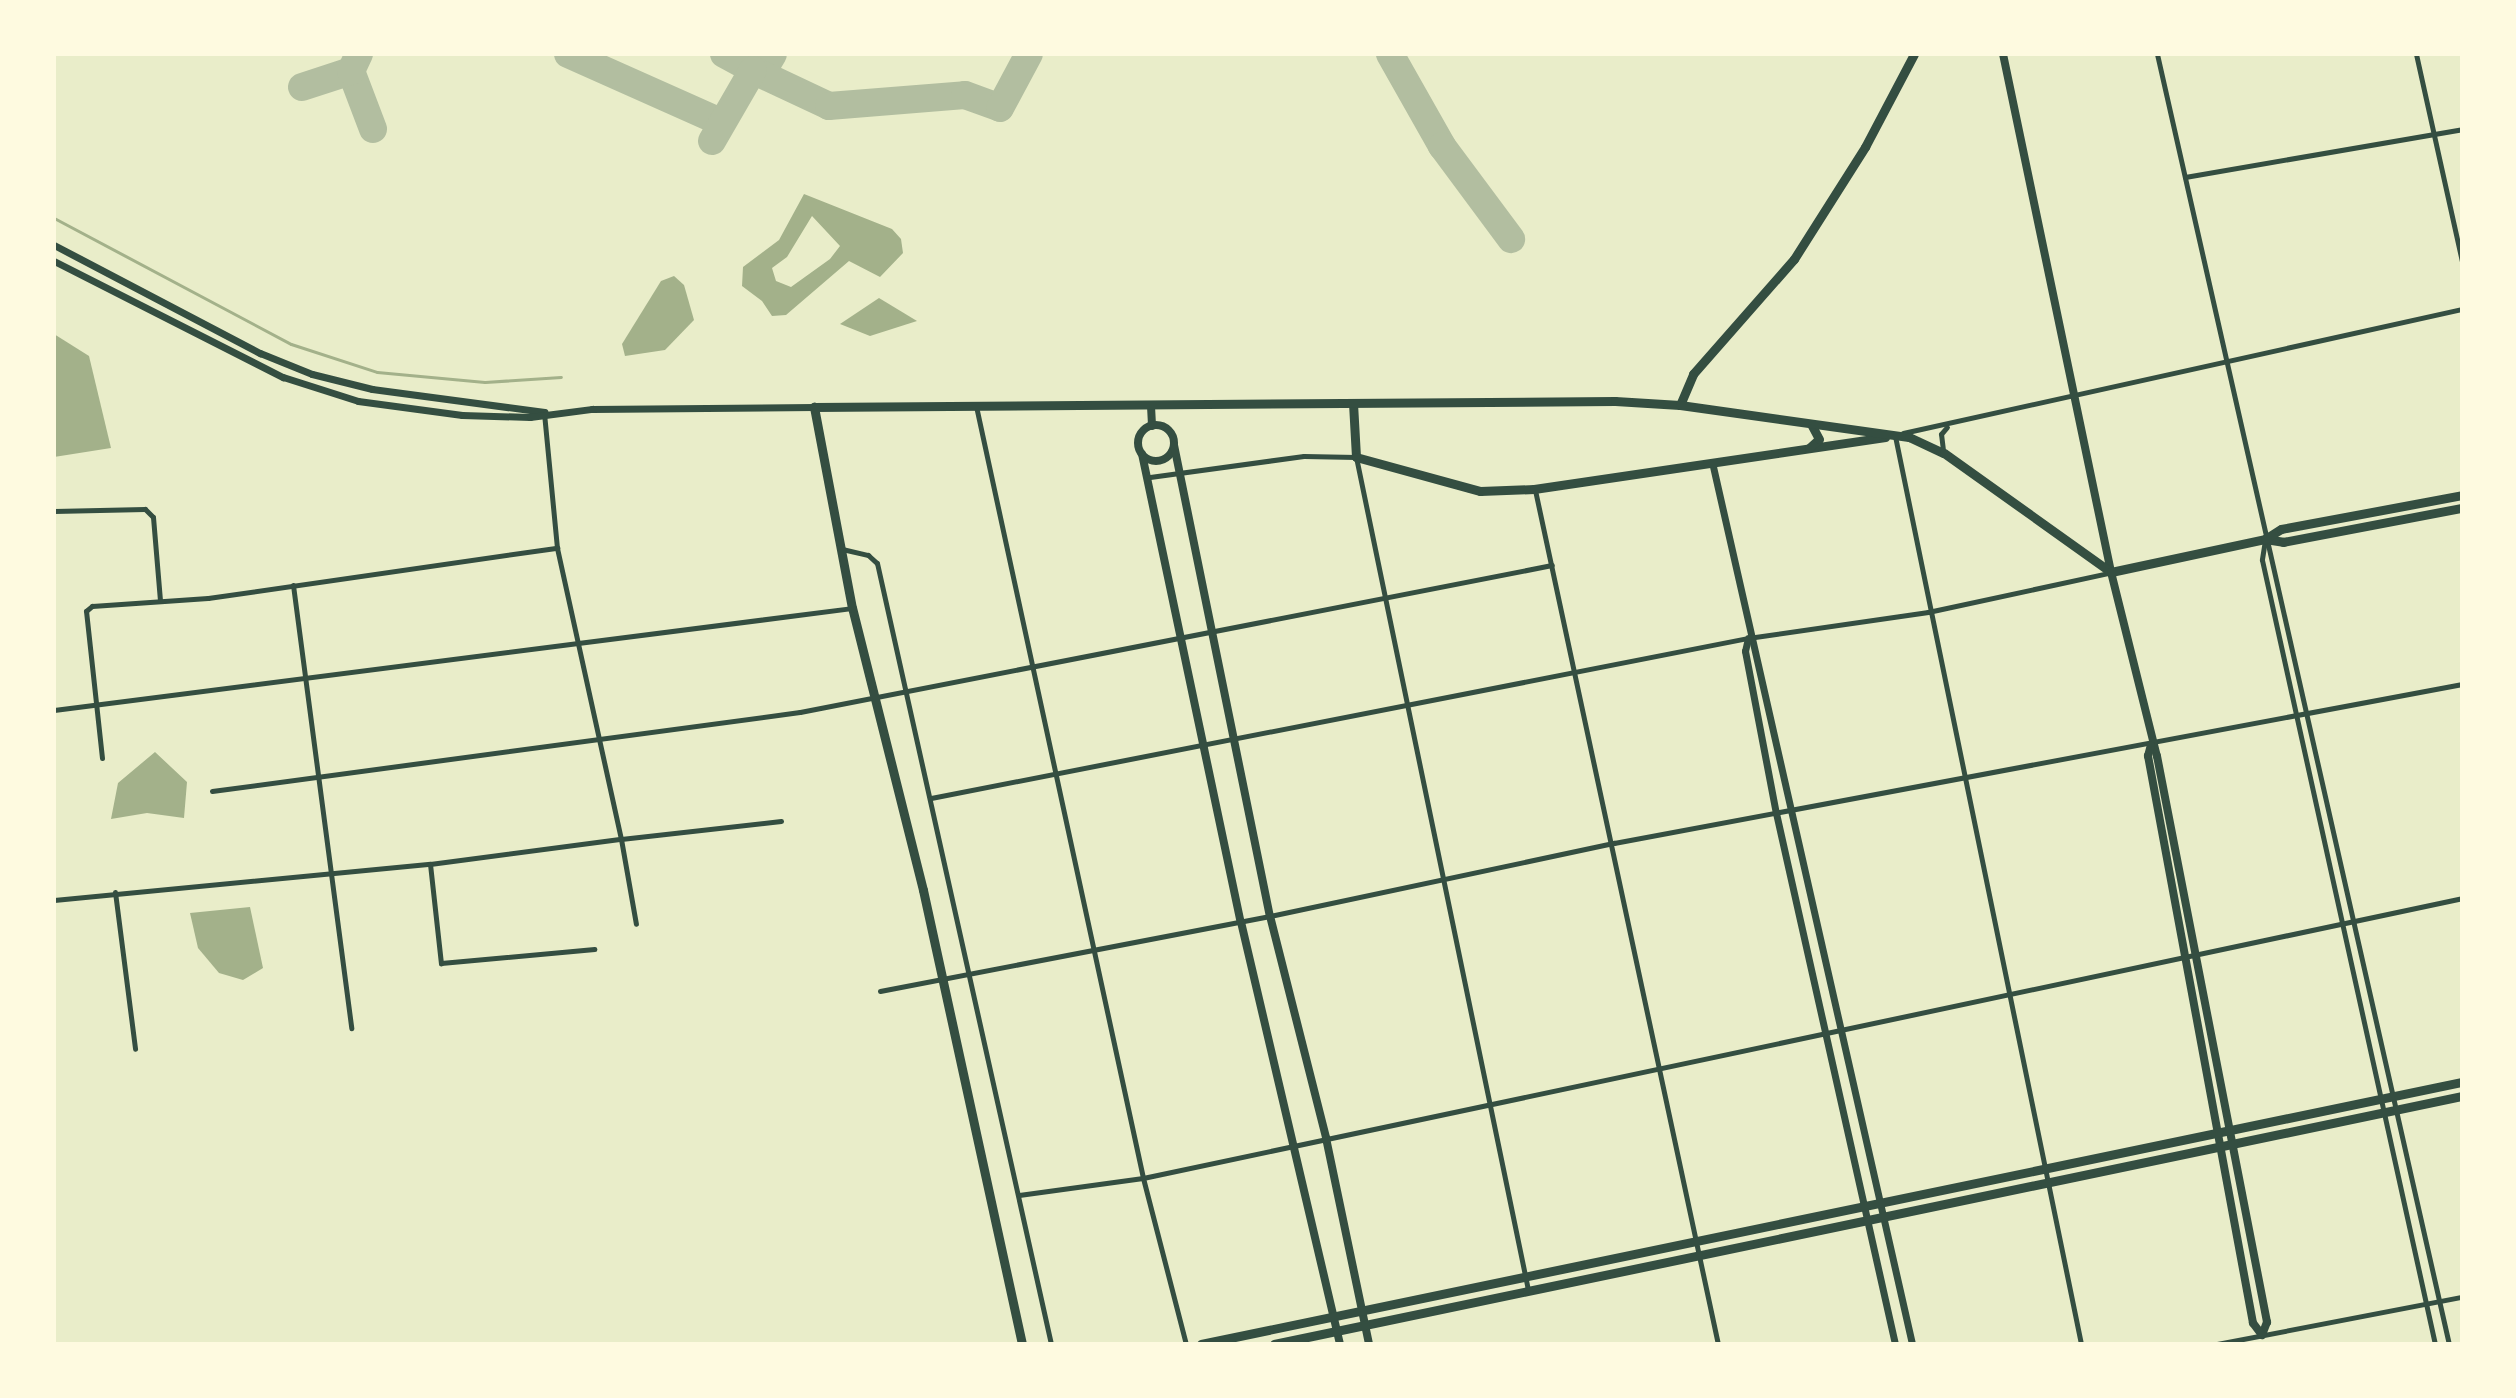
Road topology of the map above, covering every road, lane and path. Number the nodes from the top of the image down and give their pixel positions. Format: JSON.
{"nodes":[{"id":1,"x":1914,"y":54,"type":"edge"},
{"id":2,"x":2003,"y":54,"type":"edge"},
{"id":3,"x":2157,"y":54,"type":"edge"},
{"id":4,"x":2416,"y":54,"type":"edge"},
{"id":5,"x":2462,"y":129,"type":"edge"},
{"id":6,"x":2434,"y":134,"type":"junction"},
{"id":7,"x":2185,"y":177,"type":"junction"},
{"id":8,"x":54,"y":245,"type":"edge"},
{"id":9,"x":54,"y":261,"type":"edge"},
{"id":10,"x":2462,"y":261,"type":"edge"},
{"id":11,"x":2462,"y":309,"type":"edge"},
{"id":12,"x":2225,"y":363,"type":"junction"},
{"id":13,"x":2074,"y":398,"type":"junction"},
{"id":14,"x":1353,"y":403,"type":"junction"},
{"id":15,"x":1680,"y":405,"type":"junction"},
{"id":16,"x":976,"y":406,"type":"junction"},
{"id":17,"x":1151,"y":406,"type":"junction"},
{"id":18,"x":814,"y":407,"type":"junction"},
{"id":19,"x":544,"y":412,"type":"junction"},
{"id":20,"x":1809,"y":423,"type":"junction"},
{"id":21,"x":1955,"y":423,"type":"junction"},
{"id":22,"x":1152,"y":426,"type":"junction"},
{"id":23,"x":1895,"y":435,"type":"junction"},
{"id":24,"x":1174,"y":445,"type":"junction"},
{"id":25,"x":1806,"y":450,"type":"junction"},
{"id":26,"x":1944,"y":453,"type":"junction"},
{"id":27,"x":1142,"y":454,"type":"junction"},
{"id":28,"x":1356,"y":457,"type":"junction"},
{"id":29,"x":1712,"y":462,"type":"junction"},
{"id":30,"x":1180,"y":470,"type":"junction"},
{"id":31,"x":1150,"y":477,"type":"junction"},
{"id":32,"x":1534,"y":489,"type":"junction"},
{"id":33,"x":2462,"y":495,"type":"edge"},
{"id":34,"x":2462,"y":508,"type":"edge"},
{"id":35,"x":54,"y":511,"type":"edge"},
{"id":36,"x":2265,"y":539,"type":"junction"},
{"id":37,"x":557,"y":548,"type":"junction"},
{"id":38,"x":841,"y":549,"type":"junction"},
{"id":39,"x":1552,"y":565,"type":"junction"},
{"id":40,"x":2111,"y":572,"type":"junction"},
{"id":41,"x":293,"y":585,"type":"junction"},
{"id":42,"x":1385,"y":596,"type":"junction"},
{"id":43,"x":160,"y":601,"type":"junction"},
{"id":44,"x":852,"y":608,"type":"junction"},
{"id":45,"x":1928,"y":612,"type":"junction"},
{"id":46,"x":1212,"y":632,"type":"junction"},
{"id":47,"x":1180,"y":637,"type":"junction"},
{"id":48,"x":1748,"y":638,"type":"junction"},
{"id":49,"x":578,"y":640,"type":"junction"},
{"id":50,"x":1035,"y":667,"type":"junction"},
{"id":51,"x":1577,"y":675,"type":"junction"},
{"id":52,"x":304,"y":677,"type":"junction"},
{"id":53,"x":2462,"y":684,"type":"edge"},
{"id":54,"x":906,"y":692,"type":"junction"},
{"id":55,"x":876,"y":699,"type":"junction"},
{"id":56,"x":95,"y":705,"type":"junction"},
{"id":57,"x":1408,"y":709,"type":"junction"},
{"id":58,"x":54,"y":710,"type":"edge"},
{"id":59,"x":2309,"y":716,"type":"junction"},
{"id":60,"x":2296,"y":718,"type":"junction"},
{"id":61,"x":599,"y":740,"type":"junction"},
{"id":62,"x":1234,"y":742,"type":"junction"},
{"id":63,"x":2151,"y":745,"type":"junction"},
{"id":64,"x":1204,"y":747,"type":"junction"},
{"id":65,"x":102,"y":758,"type":"dead end"},
{"id":66,"x":1058,"y":776,"type":"junction"},
{"id":67,"x":319,"y":780,"type":"junction"},
{"id":68,"x":1963,"y":781,"type":"junction"},
{"id":69,"x":212,"y":791,"type":"dead end"},
{"id":70,"x":931,"y":798,"type":"junction"},
{"id":71,"x":1787,"y":811,"type":"junction"},
{"id":72,"x":1776,"y":813,"type":"junction"},
{"id":73,"x":781,"y":821,"type":"dead end"},
{"id":74,"x":621,"y":839,"type":"junction"},
{"id":75,"x":1614,"y":843,"type":"junction"},
{"id":76,"x":430,"y":864,"type":"junction"},
{"id":77,"x":329,"y":872,"type":"junction"},
{"id":78,"x":1441,"y":877,"type":"junction"},
{"id":79,"x":115,"y":892,"type":"junction"},
{"id":80,"x":2462,"y":898,"type":"edge"},
{"id":81,"x":54,"y":900,"type":"edge"},
{"id":82,"x":1270,"y":916,"type":"junction"},
{"id":83,"x":2356,"y":920,"type":"junction"},
{"id":84,"x":1241,"y":922,"type":"junction"},
{"id":85,"x":2343,"y":923,"type":"junction"},
{"id":86,"x":636,"y":924,"type":"dead end"},
{"id":87,"x":594,"y":949,"type":"dead end"},
{"id":88,"x":1096,"y":949,"type":"junction"},
{"id":89,"x":2192,"y":954,"type":"junction"},
{"id":90,"x":969,"y":972,"type":"junction"},
{"id":91,"x":941,"y":977,"type":"junction"},
{"id":92,"x":880,"y":991,"type":"dead end"},
{"id":93,"x":2007,"y":993,"type":"junction"},
{"id":94,"x":1843,"y":1027,"type":"junction"},
{"id":95,"x":351,"y":1028,"type":"dead end"},
{"id":96,"x":1825,"y":1031,"type":"junction"},
{"id":97,"x":135,"y":1049,"type":"dead end"},
{"id":98,"x":1656,"y":1066,"type":"junction"},
{"id":99,"x":2462,"y":1082,"type":"edge"},
{"id":100,"x":2462,"y":1096,"type":"edge"},
{"id":101,"x":2389,"y":1098,"type":"junction"},
{"id":102,"x":1488,"y":1102,"type":"junction"},
{"id":103,"x":2392,"y":1111,"type":"junction"},
{"id":104,"x":2229,"y":1130,"type":"junction"},
{"id":105,"x":2218,"y":1133,"type":"junction"},
{"id":106,"x":1326,"y":1138,"type":"junction"},
{"id":107,"x":2233,"y":1143,"type":"junction"},
{"id":108,"x":2221,"y":1146,"type":"junction"},
{"id":109,"x":1291,"y":1147,"type":"junction"},
{"id":110,"x":2044,"y":1171,"type":"junction"},
{"id":111,"x":1143,"y":1178,"type":"junction"},
{"id":112,"x":2046,"y":1183,"type":"junction"},
{"id":113,"x":1019,"y":1195,"type":"junction"},
{"id":114,"x":1883,"y":1201,"type":"junction"},
{"id":115,"x":1867,"y":1205,"type":"junction"},
{"id":116,"x":1885,"y":1218,"type":"junction"},
{"id":117,"x":1869,"y":1220,"type":"junction"},
{"id":118,"x":1694,"y":1244,"type":"junction"},
{"id":119,"x":1700,"y":1255,"type":"junction"},
{"id":120,"x":1525,"y":1276,"type":"junction"},
{"id":121,"x":1528,"y":1290,"type":"junction"},
{"id":122,"x":2462,"y":1297,"type":"edge"},
{"id":123,"x":2440,"y":1301,"type":"junction"},
{"id":124,"x":2427,"y":1303,"type":"junction"},
{"id":125,"x":1361,"y":1307,"type":"junction"},
{"id":126,"x":1332,"y":1314,"type":"junction"},
{"id":127,"x":1364,"y":1324,"type":"junction"},
{"id":128,"x":1337,"y":1330,"type":"junction"},
{"id":129,"x":2262,"y":1340,"type":"edge"},
{"id":130,"x":1022,"y":1344,"type":"edge"},
{"id":131,"x":1051,"y":1344,"type":"edge"},
{"id":132,"x":1186,"y":1344,"type":"edge"},
{"id":133,"x":1201,"y":1344,"type":"edge"},
{"id":134,"x":1274,"y":1344,"type":"edge"},
{"id":135,"x":1340,"y":1344,"type":"edge"},
{"id":136,"x":1369,"y":1344,"type":"edge"},
{"id":137,"x":1718,"y":1344,"type":"edge"},
{"id":138,"x":1895,"y":1344,"type":"edge"},
{"id":139,"x":1912,"y":1344,"type":"edge"},
{"id":140,"x":2081,"y":1344,"type":"edge"},
{"id":141,"x":2217,"y":1344,"type":"edge"},
{"id":142,"x":2435,"y":1344,"type":"edge"},
{"id":143,"x":2449,"y":1344,"type":"edge"}],
"edges":[{"from":1,"to":15,"type":"main road"},
{"from":2,"to":13,"type":"main road"},
{"from":3,"to":7,"type":"street"},
{"from":4,"to":6,"type":"street"},
{"from":5,"to":6,"type":"street"},
{"from":6,"to":7,"type":"street"},
{"from":6,"to":10,"type":"street"},
{"from":7,"to":12,"type":"street"},
{"from":8,"to":19,"type":"street"},
{"from":9,"to":19,"type":"street"},
{"from":11,"to":12,"type":"street"},
{"from":12,"to":13,"type":"street"},
{"from":12,"to":36,"type":"street"},
{"from":13,"to":21,"type":"street"},
{"from":13,"to":40,"type":"main road"},
{"from":14,"to":15,"type":"main road"},
{"from":14,"to":17,"type":"main road"},
{"from":14,"to":28,"type":"main road"},
{"from":15,"to":20,"type":"main road"},
{"from":16,"to":17,"type":"main road"},
{"from":16,"to":18,"type":"main road"},
{"from":16,"to":50,"type":"street"},
{"from":17,"to":22,"type":"main road"},
{"from":18,"to":19,"type":"street"},
{"from":18,"to":38,"type":"main road"},
{"from":19,"to":37,"type":"street"},
{"from":20,"to":23,"type":"main road"},
{"from":20,"to":25,"type":"main road"},
{"from":21,"to":23,"type":"street"},
{"from":21,"to":26,"type":"street"},
{"from":22,"to":24,"type":"main road"},
{"from":22,"to":27,"type":"main road"},
{"from":23,"to":25,"type":"main road"},
{"from":23,"to":26,"type":"main road"},
{"from":23,"to":45,"type":"street"},
{"from":24,"to":27,"type":"main road"},
{"from":24,"to":30,"type":"main road"},
{"from":25,"to":29,"type":"main road"},
{"from":26,"to":40,"type":"main road"},
{"from":27,"to":31,"type":"main road"},
{"from":28,"to":30,"type":"street"},
{"from":28,"to":32,"type":"main road"},
{"from":28,"to":42,"type":"street"},
{"from":29,"to":32,"type":"main road"},
{"from":29,"to":48,"type":"street"},
{"from":30,"to":31,"type":"street"},
{"from":30,"to":46,"type":"main road"},
{"from":31,"to":47,"type":"main road"},
{"from":32,"to":39,"type":"street"},
{"from":33,"to":36,"type":"main road"},
{"from":34,"to":36,"type":"main road"},
{"from":35,"to":43,"type":"street"},
{"from":36,"to":40,"type":"main road"},
{"from":36,"to":59,"type":"street"},
{"from":36,"to":60,"type":"street"},
{"from":37,"to":41,"type":"street"},
{"from":37,"to":49,"type":"street"},
{"from":38,"to":44,"type":"main road"},
{"from":38,"to":54,"type":"street"},
{"from":39,"to":42,"type":"street"},
{"from":39,"to":51,"type":"street"},
{"from":40,"to":45,"type":"street"},
{"from":40,"to":63,"type":"main road"},
{"from":41,"to":43,"type":"street"},
{"from":41,"to":52,"type":"street"},
{"from":42,"to":46,"type":"street"},
{"from":42,"to":57,"type":"street"},
{"from":43,"to":56,"type":"street"},
{"from":44,"to":49,"type":"street"},
{"from":44,"to":55,"type":"main road"},
{"from":45,"to":48,"type":"street"},
{"from":45,"to":68,"type":"street"},
{"from":46,"to":47,"type":"street"},
{"from":46,"to":62,"type":"main road"},
{"from":47,"to":50,"type":"street"},
{"from":47,"to":64,"type":"main road"},
{"from":48,"to":51,"type":"street"},
{"from":48,"to":71,"type":"street"},
{"from":48,"to":72,"type":"street"},
{"from":49,"to":52,"type":"street"},
{"from":49,"to":61,"type":"street"},
{"from":50,"to":54,"type":"street"},
{"from":50,"to":66,"type":"street"},
{"from":51,"to":57,"type":"street"},
{"from":51,"to":75,"type":"street"},
{"from":52,"to":56,"type":"street"},
{"from":52,"to":67,"type":"street"},
{"from":53,"to":59,"type":"street"},
{"from":54,"to":55,"type":"street"},
{"from":54,"to":70,"type":"street"},
{"from":55,"to":61,"type":"street"},
{"from":55,"to":91,"type":"main road"},
{"from":56,"to":58,"type":"street"},
{"from":56,"to":65,"type":"street"},
{"from":57,"to":62,"type":"street"},
{"from":57,"to":78,"type":"street"},
{"from":59,"to":60,"type":"street"},
{"from":59,"to":83,"type":"street"},
{"from":60,"to":63,"type":"street"},
{"from":60,"to":85,"type":"street"},
{"from":61,"to":67,"type":"street"},
{"from":61,"to":74,"type":"street"},
{"from":62,"to":64,"type":"street"},
{"from":62,"to":82,"type":"main road"},
{"from":63,"to":68,"type":"street"},
{"from":63,"to":89,"type":"main road"},
{"from":64,"to":66,"type":"street"},
{"from":64,"to":84,"type":"main road"},
{"from":66,"to":70,"type":"street"},
{"from":66,"to":88,"type":"street"},
{"from":67,"to":69,"type":"street"},
{"from":67,"to":77,"type":"street"},
{"from":68,"to":71,"type":"street"},
{"from":68,"to":93,"type":"street"},
{"from":70,"to":90,"type":"street"},
{"from":71,"to":72,"type":"street"},
{"from":71,"to":94,"type":"street"},
{"from":72,"to":75,"type":"street"},
{"from":72,"to":96,"type":"street"},
{"from":73,"to":74,"type":"street"},
{"from":74,"to":76,"type":"street"},
{"from":74,"to":86,"type":"street"},
{"from":75,"to":78,"type":"street"},
{"from":75,"to":98,"type":"street"},
{"from":76,"to":77,"type":"street"},
{"from":76,"to":87,"type":"street"},
{"from":77,"to":79,"type":"street"},
{"from":77,"to":95,"type":"street"},
{"from":78,"to":82,"type":"street"},
{"from":78,"to":102,"type":"street"},
{"from":79,"to":81,"type":"street"},
{"from":79,"to":97,"type":"street"},
{"from":80,"to":83,"type":"street"},
{"from":82,"to":84,"type":"street"},
{"from":82,"to":106,"type":"main road"},
{"from":83,"to":85,"type":"street"},
{"from":83,"to":101,"type":"street"},
{"from":84,"to":88,"type":"street"},
{"from":84,"to":109,"type":"main road"},
{"from":85,"to":89,"type":"street"},
{"from":85,"to":101,"type":"street"},
{"from":88,"to":90,"type":"street"},
{"from":88,"to":111,"type":"street"},
{"from":89,"to":93,"type":"street"},
{"from":89,"to":104,"type":"main road"},
{"from":89,"to":105,"type":"main road"},
{"from":90,"to":91,"type":"street"},
{"from":90,"to":113,"type":"street"},
{"from":91,"to":92,"type":"street"},
{"from":91,"to":130,"type":"main road"},
{"from":93,"to":94,"type":"street"},
{"from":93,"to":110,"type":"street"},
{"from":94,"to":96,"type":"street"},
{"from":94,"to":114,"type":"street"},
{"from":96,"to":98,"type":"street"},
{"from":96,"to":115,"type":"street"},
{"from":98,"to":102,"type":"street"},
{"from":98,"to":118,"type":"street"},
{"from":99,"to":101,"type":"main road"},
{"from":100,"to":103,"type":"main road"},
{"from":101,"to":103,"type":"street"},
{"from":101,"to":103,"type":"street"},
{"from":101,"to":104,"type":"main road"},
{"from":102,"to":106,"type":"street"},
{"from":102,"to":120,"type":"street"},
{"from":103,"to":107,"type":"main road"},
{"from":103,"to":123,"type":"street"},
{"from":103,"to":124,"type":"street"},
{"from":104,"to":105,"type":"main road"},
{"from":104,"to":107,"type":"main road"},
{"from":105,"to":108,"type":"main road"},
{"from":105,"to":110,"type":"main road"},
{"from":106,"to":109,"type":"street"},
{"from":106,"to":125,"type":"main road"},
{"from":107,"to":108,"type":"main road"},
{"from":107,"to":129,"type":"main road"},
{"from":108,"to":112,"type":"main road"},
{"from":108,"to":129,"type":"main road"},
{"from":109,"to":111,"type":"street"},
{"from":109,"to":126,"type":"main road"},
{"from":110,"to":112,"type":"street"},
{"from":110,"to":114,"type":"main road"},
{"from":111,"to":113,"type":"street"},
{"from":111,"to":132,"type":"street"},
{"from":112,"to":116,"type":"main road"},
{"from":112,"to":140,"type":"street"},
{"from":113,"to":131,"type":"street"},
{"from":114,"to":115,"type":"main road"},
{"from":114,"to":116,"type":"street"},
{"from":115,"to":117,"type":"street"},
{"from":115,"to":118,"type":"main road"},
{"from":116,"to":117,"type":"main road"},
{"from":116,"to":139,"type":"street"},
{"from":117,"to":119,"type":"main road"},
{"from":117,"to":138,"type":"street"},
{"from":118,"to":119,"type":"street"},
{"from":118,"to":120,"type":"main road"},
{"from":119,"to":121,"type":"main road"},
{"from":119,"to":137,"type":"street"},
{"from":120,"to":121,"type":"street"},
{"from":120,"to":125,"type":"main road"},
{"from":121,"to":127,"type":"main road"},
{"from":122,"to":123,"type":"street"},
{"from":123,"to":124,"type":"street"},
{"from":123,"to":143,"type":"street"},
{"from":124,"to":129,"type":"street"},
{"from":124,"to":142,"type":"street"},
{"from":125,"to":126,"type":"main road"},
{"from":125,"to":127,"type":"main road"},
{"from":126,"to":128,"type":"main road"},
{"from":126,"to":133,"type":"main road"},
{"from":127,"to":128,"type":"main road"},
{"from":127,"to":136,"type":"main road"},
{"from":128,"to":134,"type":"main road"},
{"from":128,"to":135,"type":"main road"},
{"from":129,"to":141,"type":"street"}]}
